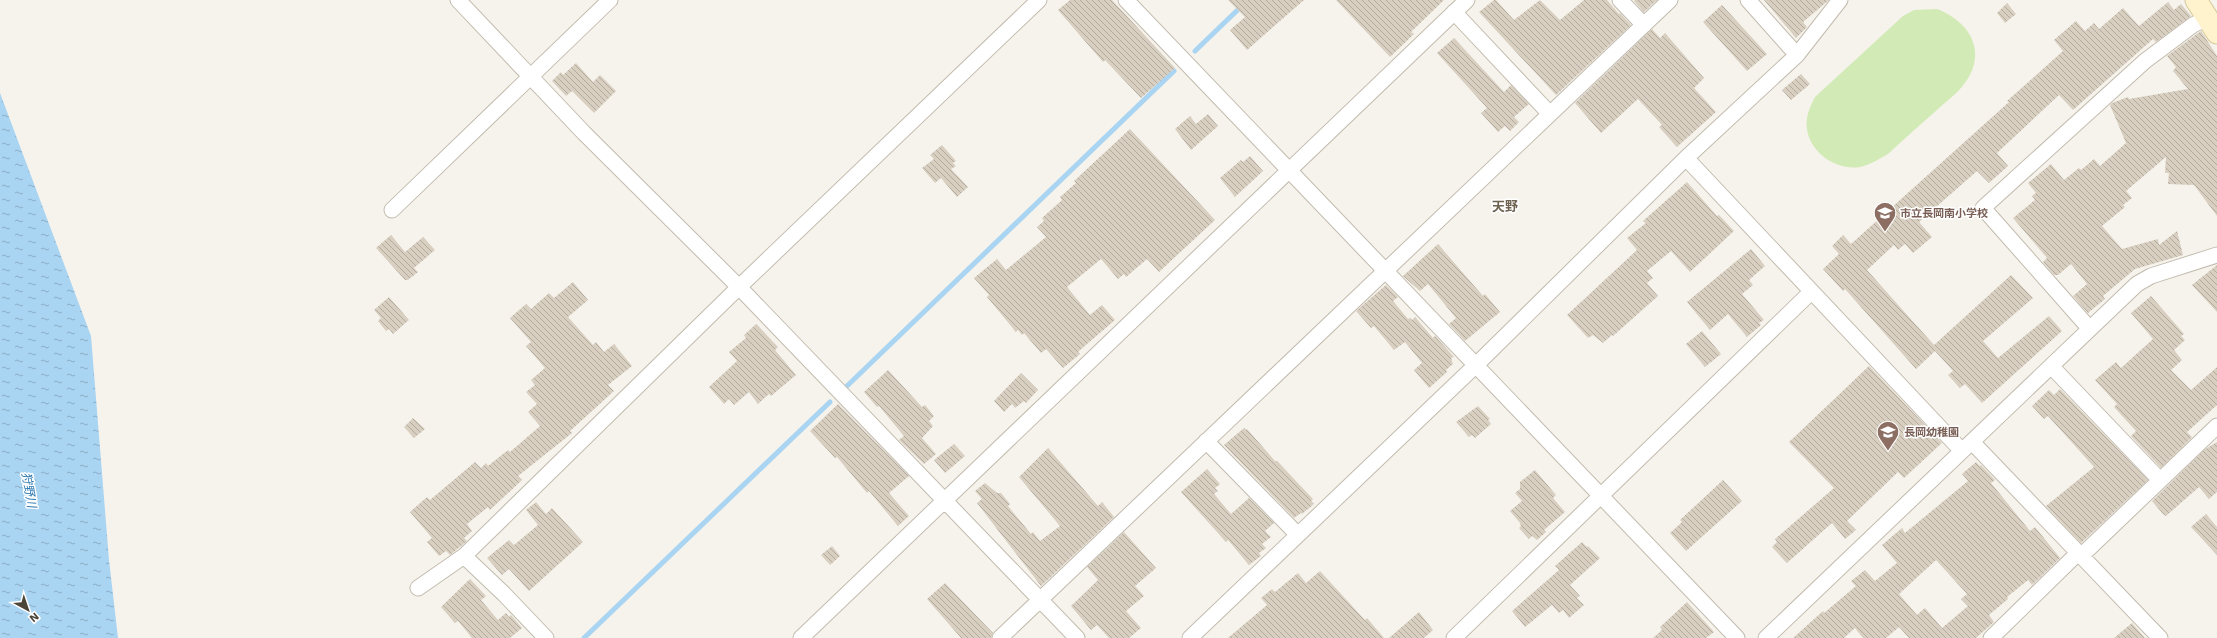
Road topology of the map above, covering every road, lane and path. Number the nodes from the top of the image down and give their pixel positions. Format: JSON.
{"nodes":[{"id":1,"x":458,"y":0,"type":"edge"},
{"id":2,"x":610,"y":0,"type":"edge"},
{"id":3,"x":1039,"y":0,"type":"edge"},
{"id":4,"x":1126,"y":0,"type":"edge"},
{"id":5,"x":1467,"y":0,"type":"edge"},
{"id":6,"x":1620,"y":0,"type":"edge"},
{"id":7,"x":1670,"y":0,"type":"edge"},
{"id":8,"x":1748,"y":0,"type":"edge"},
{"id":9,"x":1840,"y":0,"type":"edge"},
{"id":10,"x":2196,"y":0,"type":"edge"},
{"id":11,"x":1454,"y":12,"type":"junction"},
{"id":12,"x":1644,"y":25,"type":"junction"},
{"id":13,"x":2212,"y":26,"type":"edge"},
{"id":14,"x":1797,"y":56,"type":"junction"},
{"id":15,"x":531,"y":76,"type":"junction"},
{"id":16,"x":1550,"y":114,"type":"junction"},
{"id":17,"x":1686,"y":158,"type":"junction"},
{"id":18,"x":1289,"y":169,"type":"junction"},
{"id":19,"x":392,"y":210,"type":"dead end"},
{"id":20,"x":2217,"y":255,"type":"edge"},
{"id":21,"x":1385,"y":270,"type":"junction"},
{"id":22,"x":739,"y":287,"type":"junction"},
{"id":23,"x":1811,"y":292,"type":"junction"},
{"id":24,"x":2090,"y":329,"type":"junction"},
{"id":25,"x":1476,"y":365,"type":"junction"},
{"id":26,"x":2051,"y":366,"type":"junction"},
{"id":27,"x":2217,"y":426,"type":"edge"},
{"id":28,"x":1206,"y":440,"type":"junction"},
{"id":29,"x":1967,"y":447,"type":"junction"},
{"id":30,"x":2160,"y":480,"type":"junction"},
{"id":31,"x":1602,"y":497,"type":"junction"},
{"id":32,"x":944,"y":501,"type":"junction"},
{"id":33,"x":1298,"y":535,"type":"junction"},
{"id":34,"x":2080,"y":555,"type":"junction"},
{"id":35,"x":464,"y":556,"type":"junction"},
{"id":36,"x":418,"y":588,"type":"dead end"},
{"id":37,"x":1040,"y":600,"type":"junction"},
{"id":38,"x":546,"y":638,"type":"edge"},
{"id":39,"x":801,"y":638,"type":"edge"},
{"id":40,"x":1000,"y":638,"type":"edge"},
{"id":41,"x":1077,"y":638,"type":"edge"},
{"id":42,"x":1190,"y":638,"type":"edge"},
{"id":43,"x":1454,"y":638,"type":"edge"},
{"id":44,"x":1737,"y":638,"type":"edge"},
{"id":45,"x":1766,"y":638,"type":"edge"},
{"id":46,"x":1991,"y":638,"type":"edge"},
{"id":47,"x":2160,"y":638,"type":"edge"}],
"edges":[{"from":1,"to":15,"type":"street"},
{"from":2,"to":15,"type":"street"},
{"from":3,"to":22,"type":"street"},
{"from":4,"to":18,"type":"street"},
{"from":5,"to":11,"type":"street"},
{"from":6,"to":12,"type":"street"},
{"from":7,"to":12,"type":"street"},
{"from":8,"to":14,"type":"street"},
{"from":9,"to":14,"type":"street"},
{"from":10,"to":13,"type":"main road"},
{"from":11,"to":16,"type":"street"},
{"from":11,"to":18,"type":"street"},
{"from":12,"to":16,"type":"street"},
{"from":13,"to":24,"type":"street"},
{"from":14,"to":17,"type":"street"},
{"from":15,"to":19,"type":"street"},
{"from":15,"to":22,"type":"street"},
{"from":16,"to":21,"type":"street"},
{"from":17,"to":23,"type":"street"},
{"from":17,"to":25,"type":"street"},
{"from":18,"to":21,"type":"street"},
{"from":18,"to":32,"type":"street"},
{"from":20,"to":24,"type":"street"},
{"from":21,"to":25,"type":"street"},
{"from":21,"to":28,"type":"street"},
{"from":22,"to":32,"type":"street"},
{"from":22,"to":35,"type":"street"},
{"from":23,"to":29,"type":"street"},
{"from":23,"to":31,"type":"street"},
{"from":24,"to":26,"type":"street"},
{"from":25,"to":31,"type":"street"},
{"from":25,"to":33,"type":"street"},
{"from":26,"to":29,"type":"street"},
{"from":26,"to":30,"type":"street"},
{"from":27,"to":30,"type":"street"},
{"from":28,"to":33,"type":"street"},
{"from":28,"to":37,"type":"street"},
{"from":29,"to":34,"type":"street"},
{"from":29,"to":45,"type":"street"},
{"from":30,"to":34,"type":"street"},
{"from":31,"to":43,"type":"street"},
{"from":31,"to":44,"type":"street"},
{"from":32,"to":37,"type":"street"},
{"from":32,"to":39,"type":"street"},
{"from":33,"to":42,"type":"street"},
{"from":34,"to":46,"type":"street"},
{"from":34,"to":47,"type":"street"},
{"from":35,"to":36,"type":"street"},
{"from":35,"to":38,"type":"street"},
{"from":37,"to":40,"type":"street"},
{"from":37,"to":41,"type":"street"}]}
